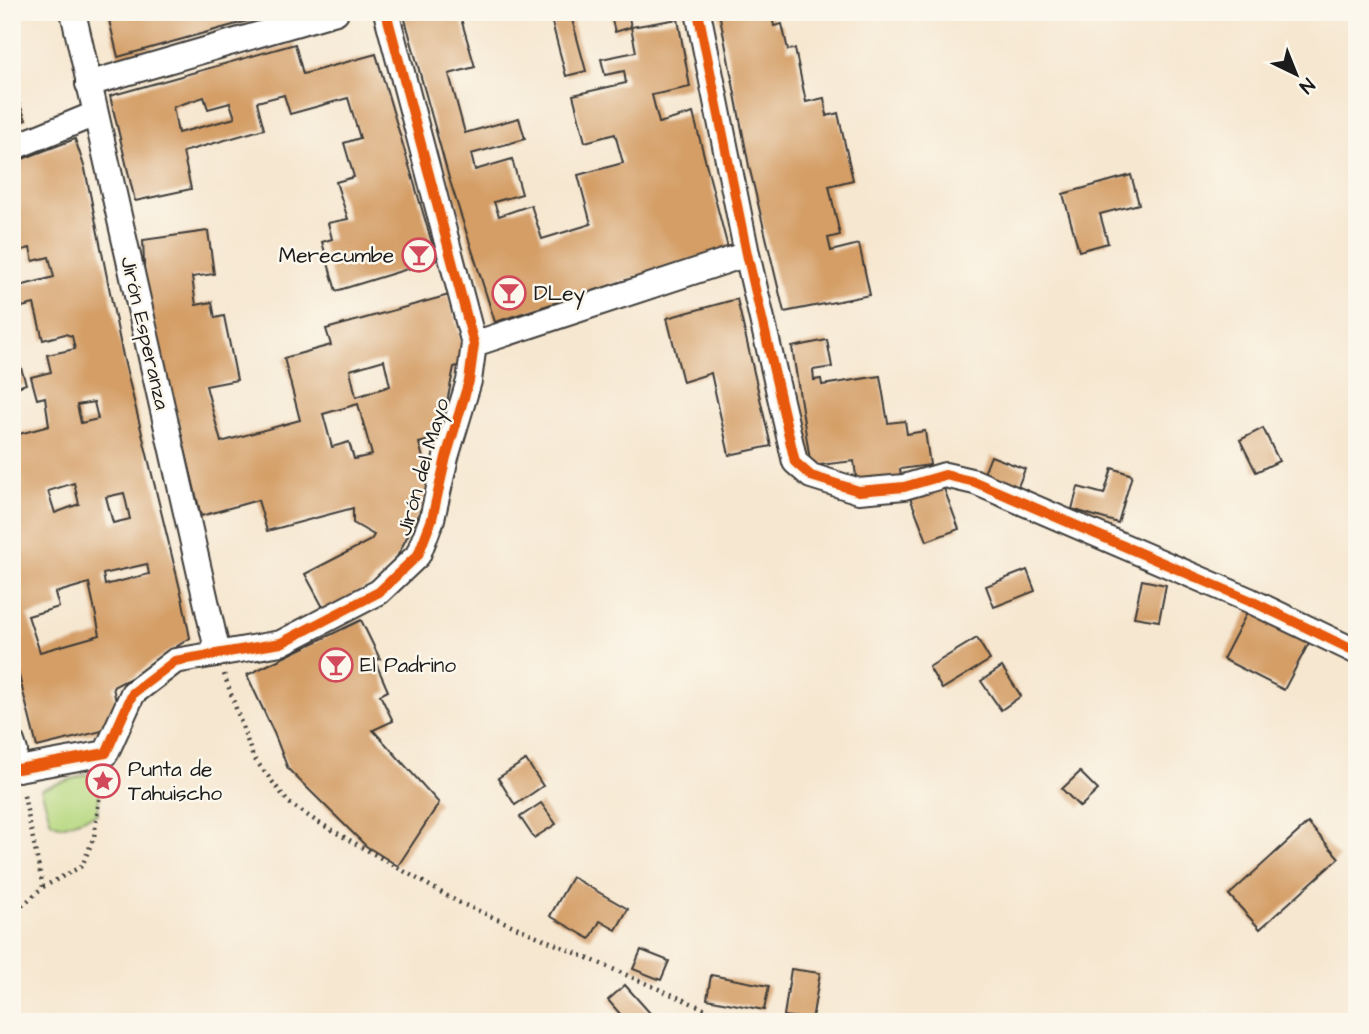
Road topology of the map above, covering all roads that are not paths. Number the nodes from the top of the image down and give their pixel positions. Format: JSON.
{"nodes":[{"id":1,"x":72,"y":12,"type":"edge"},
{"id":2,"x":336,"y":12,"type":"edge"},
{"id":3,"x":386,"y":12,"type":"edge"},
{"id":4,"x":698,"y":12,"type":"edge"},
{"id":5,"x":88,"y":85,"type":"junction"},
{"id":6,"x":94,"y":114,"type":"junction"},
{"id":7,"x":12,"y":148,"type":"edge"},
{"id":8,"x":747,"y":254,"type":"junction"},
{"id":9,"x":474,"y":344,"type":"junction"},
{"id":10,"x":1357,"y":652,"type":"edge"},
{"id":11,"x":218,"y":654,"type":"junction"},
{"id":12,"x":15,"y":754,"type":"edge"}],
"edges":[{"from":1,"to":5,"type":"street","name":"Jirón Esperanza"},
{"from":2,"to":5,"type":"street"},
{"from":3,"to":9,"type":"street","name":"Jirón del Mayo"},
{"from":4,"to":8,"type":"street"},
{"from":5,"to":6,"type":"street","name":"Jirón Esperanza"},
{"from":6,"to":7,"type":"street"},
{"from":6,"to":11,"type":"street","name":"Jirón Esperanza"},
{"from":8,"to":9,"type":"street"},
{"from":8,"to":10,"type":"street"},
{"from":9,"to":11,"type":"street","name":"Jirón del Mayo"},
{"from":11,"to":12,"type":"street","name":"Jirón del Mayo"}]}
